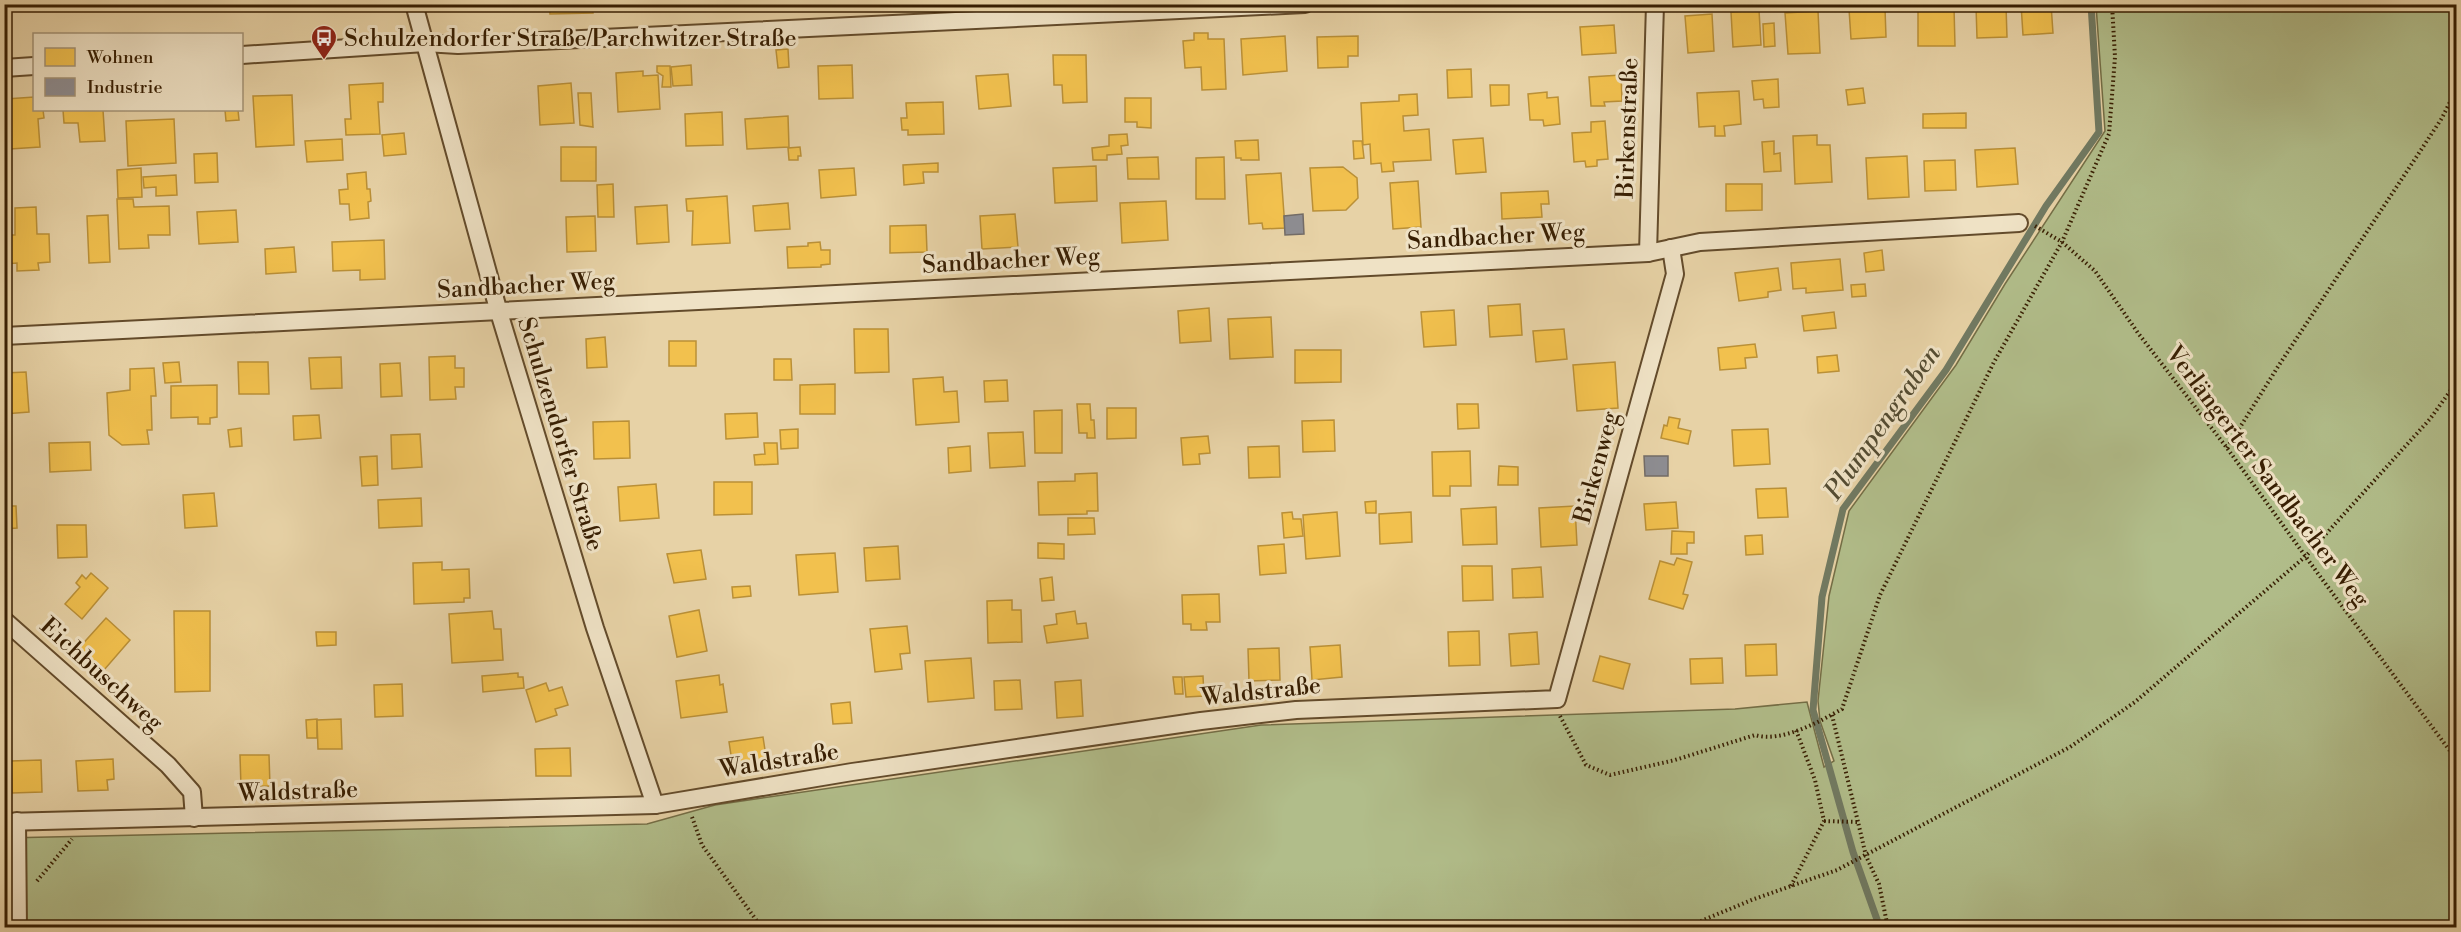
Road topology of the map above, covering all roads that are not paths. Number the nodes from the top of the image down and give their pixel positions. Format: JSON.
{"nodes":[{"id":1,"x":414,"y":4,"type":"edge"},
{"id":2,"x":1305,"y":4,"type":"edge"},
{"id":3,"x":1655,"y":4,"type":"edge"},
{"id":4,"x":425,"y":43,"type":"junction"},
{"id":5,"x":243,"y":55,"type":"edge"},
{"id":6,"x":33,"y":66,"type":"edge"},
{"id":7,"x":4,"y":68,"type":"edge"},
{"id":8,"x":2019,"y":223,"type":"dead end"},
{"id":9,"x":1671,"y":248,"type":"junction"},
{"id":10,"x":1648,"y":253,"type":"junction"},
{"id":11,"x":498,"y":309,"type":"junction"},
{"id":12,"x":4,"y":336,"type":"edge"},
{"id":13,"x":4,"y":620,"type":"edge"},
{"id":14,"x":1557,"y":699,"type":"joint"},
{"id":15,"x":655,"y":805,"type":"junction"},
{"id":16,"x":194,"y":818,"type":"junction"},
{"id":17,"x":11,"y":822,"type":"edge"},
{"id":18,"x":18,"y":927,"type":"edge"}],
"edges":[{"from":1,"to":4,"type":"street","name":"Schulzendorfer Straße"},
{"from":2,"to":4,"type":"street"},
{"from":3,"to":10,"type":"street","name":"Birkenstraße"},
{"from":4,"to":5,"type":"street"},
{"from":4,"to":11,"type":"street","name":"Schulzendorfer Straße"},
{"from":6,"to":7,"type":"street"},
{"from":8,"to":9,"type":"street","name":"Sandbacher Weg"},
{"from":9,"to":10,"type":"street","name":"Sandbacher Weg"},
{"from":9,"to":14,"type":"street","name":"Birkenweg"},
{"from":10,"to":11,"type":"street","name":"Sandbacher Weg"},
{"from":11,"to":12,"type":"street","name":"Sandbacher Weg"},
{"from":11,"to":15,"type":"street","name":"Schulzendorfer Straße"},
{"from":13,"to":16,"type":"street","name":"Eichbuschweg"},
{"from":14,"to":15,"type":"street","name":"Waldstraße"},
{"from":15,"to":16,"type":"street","name":"Waldstraße"},
{"from":16,"to":17,"type":"street","name":"Waldstraße"},
{"from":17,"to":18,"type":"street"}]}
